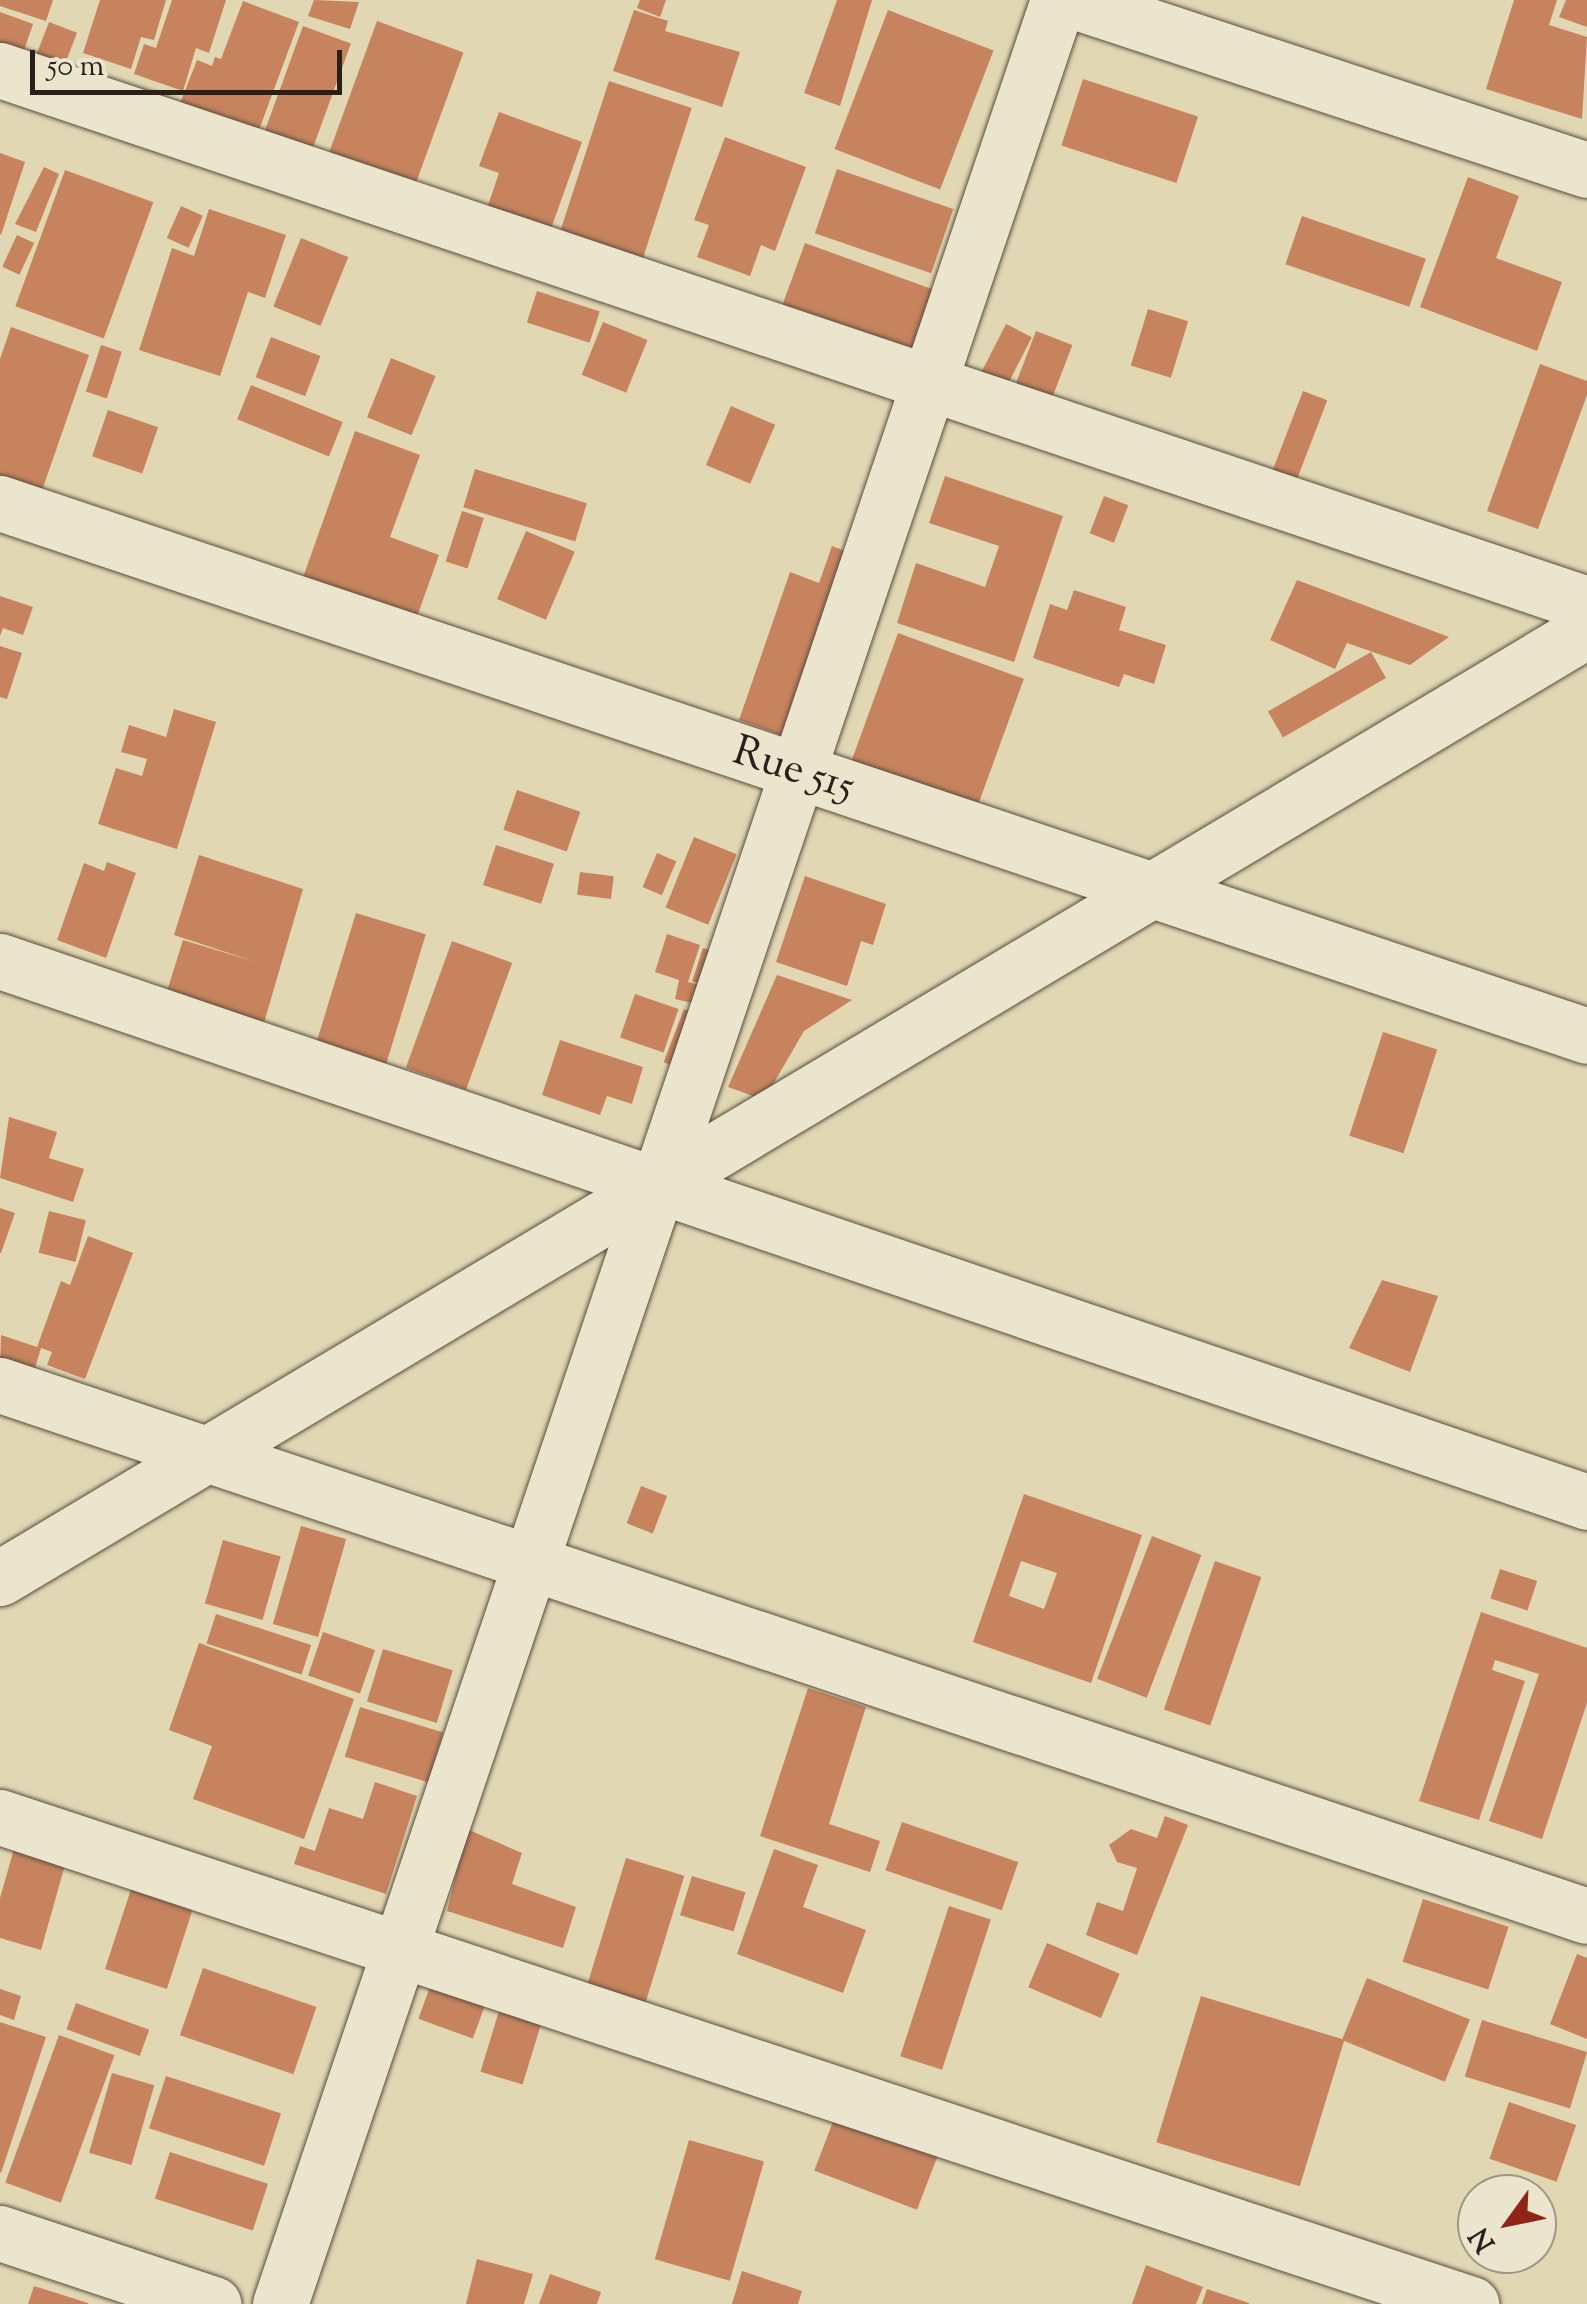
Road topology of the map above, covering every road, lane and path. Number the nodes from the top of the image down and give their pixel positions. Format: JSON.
{"nodes":[{"id":1,"x":1058,"y":0,"type":"edge"},
{"id":2,"x":1070,"y":0,"type":"edge"},
{"id":3,"x":0,"y":70,"type":"edge"},
{"id":4,"x":1587,"y":170,"type":"edge"},
{"id":5,"x":926,"y":384,"type":"junction"},
{"id":6,"x":0,"y":503,"type":"edge"},
{"id":7,"x":1587,"y":604,"type":"edge"},
{"id":8,"x":1587,"y":630,"type":"edge"},
{"id":9,"x":794,"y":771,"type":"junction"},
{"id":10,"x":1154,"y":889,"type":"junction"},
{"id":11,"x":0,"y":961,"type":"edge"},
{"id":12,"x":1587,"y":1036,"type":"edge"},
{"id":13,"x":654,"y":1188,"type":"junction"},
{"id":14,"x":0,"y":1385,"type":"edge"},
{"id":15,"x":205,"y":1455,"type":"junction"},
{"id":16,"x":1587,"y":1502,"type":"edge"},
{"id":17,"x":528,"y":1560,"type":"junction"},
{"id":18,"x":0,"y":1578,"type":"edge"},
{"id":19,"x":0,"y":1818,"type":"edge"},
{"id":20,"x":1587,"y":1916,"type":"edge"},
{"id":21,"x":400,"y":1945,"type":"junction"},
{"id":22,"x":0,"y":2233,"type":"edge"},
{"id":23,"x":214,"y":2304,"type":"edge"},
{"id":24,"x":280,"y":2304,"type":"edge"},
{"id":25,"x":1471,"y":2304,"type":"edge"}],
"edges":[{"from":1,"to":5,"type":"street"},
{"from":2,"to":4,"type":"street"},
{"from":3,"to":5,"type":"street"},
{"from":5,"to":7,"type":"street"},
{"from":5,"to":9,"type":"street"},
{"from":6,"to":9,"type":"street","name":"Rue 515"},
{"from":8,"to":10,"type":"street"},
{"from":9,"to":10,"type":"street","name":"Rue 515"},
{"from":9,"to":13,"type":"street"},
{"from":10,"to":12,"type":"street","name":"Rue 515"},
{"from":10,"to":13,"type":"street"},
{"from":11,"to":13,"type":"street"},
{"from":13,"to":15,"type":"street"},
{"from":13,"to":16,"type":"street"},
{"from":13,"to":17,"type":"street"},
{"from":14,"to":15,"type":"street"},
{"from":15,"to":17,"type":"street"},
{"from":15,"to":18,"type":"street"},
{"from":17,"to":20,"type":"street"},
{"from":17,"to":21,"type":"street"},
{"from":19,"to":21,"type":"street"},
{"from":21,"to":24,"type":"street"},
{"from":21,"to":25,"type":"street"},
{"from":22,"to":23,"type":"street"}]}
